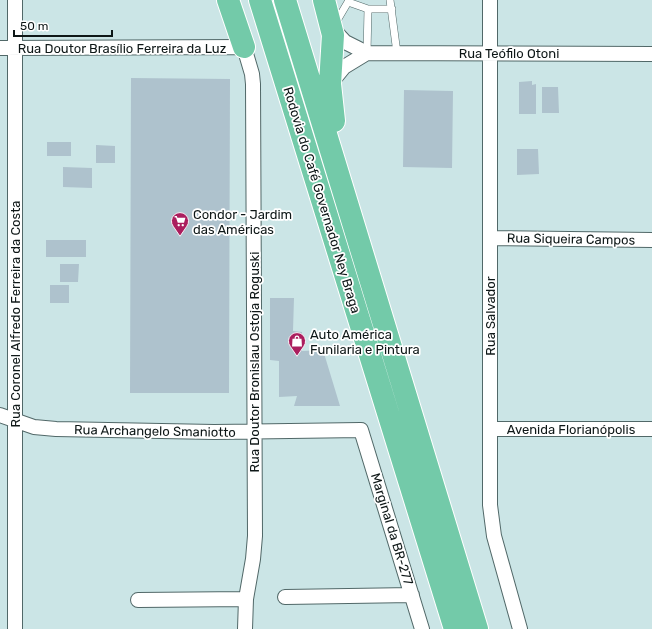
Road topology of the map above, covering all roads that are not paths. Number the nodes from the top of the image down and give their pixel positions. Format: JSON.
{"nodes":[{"id":1,"x":15,"y":0,"type":"edge"},
{"id":2,"x":228,"y":0,"type":"edge"},
{"id":3,"x":260,"y":0,"type":"edge"},
{"id":4,"x":285,"y":0,"type":"edge"},
{"id":5,"x":324,"y":0,"type":"edge"},
{"id":6,"x":390,"y":0,"type":"edge"},
{"id":7,"x":490,"y":0,"type":"edge"},
{"id":8,"x":348,"y":1,"type":"edge"},
{"id":9,"x":368,"y":9,"type":"junction"},
{"id":10,"x":392,"y":9,"type":"junction"},
{"id":11,"x":332,"y":28,"type":"junction"},
{"id":12,"x":244,"y":47,"type":"junction"},
{"id":13,"x":0,"y":48,"type":"edge"},
{"id":14,"x":15,"y":48,"type":"junction"},
{"id":15,"x":367,"y":52,"type":"junction"},
{"id":16,"x":397,"y":53,"type":"junction"},
{"id":17,"x":490,"y":53,"type":"junction"},
{"id":18,"x":652,"y":54,"type":"edge"},
{"id":19,"x":330,"y":84,"type":"junction"},
{"id":20,"x":346,"y":197,"type":"junction"},
{"id":21,"x":490,"y":238,"type":"junction"},
{"id":22,"x":652,"y":240,"type":"edge"},
{"id":23,"x":0,"y":415,"type":"edge"},
{"id":24,"x":15,"y":422,"type":"junction"},
{"id":25,"x":490,"y":428,"type":"junction"},
{"id":26,"x":652,"y":429,"type":"edge"},
{"id":27,"x":360,"y":430,"type":"joint"},
{"id":28,"x":255,"y":431,"type":"junction"},
{"id":29,"x":412,"y":595,"type":"junction"},
{"id":30,"x":285,"y":597,"type":"dead end"},
{"id":31,"x":246,"y":599,"type":"junction"},
{"id":32,"x":138,"y":600,"type":"dead end"},
{"id":33,"x":15,"y":629,"type":"edge"},
{"id":34,"x":245,"y":629,"type":"edge"},
{"id":35,"x":422,"y":629,"type":"edge"},
{"id":36,"x":455,"y":629,"type":"edge"},
{"id":37,"x":477,"y":629,"type":"edge"},
{"id":38,"x":520,"y":629,"type":"edge"}],
"edges":[{"from":1,"to":14,"type":"street","name":"Rua Coronel Alfredo Ferreira da Costa"},
{"from":2,"to":12,"type":"highway"},
{"from":3,"to":36,"type":"highway","name":"Rodovia do Café Governador Ney Braga"},
{"from":4,"to":20,"type":"highway","name":"Rodovia do Café Governador Ney Braga"},
{"from":5,"to":11,"type":"highway"},
{"from":6,"to":10,"type":"lane"},
{"from":7,"to":17,"type":"street","name":"Rua Salvador"},
{"from":8,"to":9,"type":"lane"},
{"from":8,"to":11,"type":"lane"},
{"from":9,"to":10,"type":"lane"},
{"from":9,"to":15,"type":"lane"},
{"from":10,"to":16,"type":"lane"},
{"from":11,"to":15,"type":"street","name":"Rua Teófilo Otoni"},
{"from":11,"to":19,"type":"highway"},
{"from":12,"to":14,"type":"street","name":"Rua Doutor Brasílio Ferreira da Luz"},
{"from":12,"to":28,"type":"street","name":"Rua Doutor Bronislau Ostoja Roguski"},
{"from":13,"to":14,"type":"street","name":"Rua Doutor Brasílio Ferreira da Luz"},
{"from":14,"to":24,"type":"street","name":"Rua Coronel Alfredo Ferreira da Costa"},
{"from":15,"to":16,"type":"street","name":"Rua Teófilo Otoni"},
{"from":15,"to":19,"type":"street"},
{"from":16,"to":17,"type":"street","name":"Rua Teófilo Otoni"},
{"from":17,"to":18,"type":"street","name":"Rua Teófilo Otoni"},
{"from":17,"to":21,"type":"street","name":"Rua Salvador"},
{"from":19,"to":20,"type":"highway"},
{"from":20,"to":37,"type":"highway","name":"Rodovia do Café Governador Ney Braga"},
{"from":21,"to":22,"type":"street","name":"Rua Siqueira Campos"},
{"from":21,"to":25,"type":"street","name":"Rua Salvador"},
{"from":23,"to":24,"type":"street","name":"Rua Archangelo Smaniotto"},
{"from":24,"to":28,"type":"street","name":"Rua Archangelo Smaniotto"},
{"from":24,"to":33,"type":"street","name":"Rua Coronel Alfredo Ferreira da Costa"},
{"from":25,"to":26,"type":"street","name":"Avenida Florianópolis"},
{"from":25,"to":38,"type":"street","name":"Rua Salvador"},
{"from":27,"to":28,"type":"street","name":"Rua Archangelo Smaniotto"},
{"from":27,"to":29,"type":"street","name":"Marginal da BR-277"},
{"from":28,"to":31,"type":"street","name":"Rua Doutor Bronislau Ostoja Roguski"},
{"from":29,"to":30,"type":"street"},
{"from":29,"to":35,"type":"street","name":"Marginal da BR-277"},
{"from":31,"to":32,"type":"street"},
{"from":31,"to":34,"type":"street","name":"Rua Doutor Bronislau Ostoja Roguski"}]}
